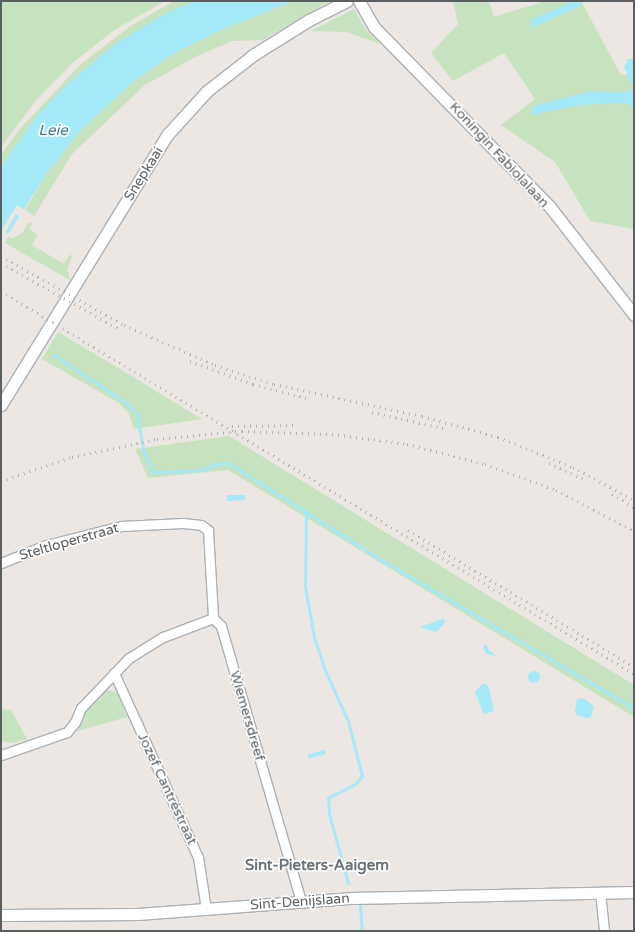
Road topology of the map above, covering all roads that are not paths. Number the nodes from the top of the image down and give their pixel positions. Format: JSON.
{"nodes":[{"id":1,"x":347,"y":1,"type":"edge"},
{"id":2,"x":359,"y":1,"type":"edge"},
{"id":3,"x":634,"y":314,"type":"edge"},
{"id":4,"x":1,"y":405,"type":"edge"},
{"id":5,"x":208,"y":530,"type":"joint"},
{"id":6,"x":1,"y":563,"type":"edge"},
{"id":7,"x":213,"y":618,"type":"junction"},
{"id":8,"x":114,"y":673,"type":"junction"},
{"id":9,"x":1,"y":755,"type":"edge"},
{"id":10,"x":600,"y":892,"type":"junction"},
{"id":11,"x":634,"y":892,"type":"edge"},
{"id":12,"x":301,"y":902,"type":"junction"},
{"id":13,"x":206,"y":909,"type":"junction"},
{"id":14,"x":1,"y":915,"type":"edge"},
{"id":15,"x":604,"y":931,"type":"edge"}],
"edges":[{"from":1,"to":4,"type":"street","name":"Snepkaai"},
{"from":2,"to":3,"type":"street","name":"Koningin Fabiolalaan"},
{"from":5,"to":6,"type":"street","name":"Steltloperstraat"},
{"from":5,"to":7,"type":"street","name":"Wiemersdreef"},
{"from":7,"to":8,"type":"street"},
{"from":7,"to":12,"type":"street","name":"Wiemersdreef"},
{"from":8,"to":9,"type":"street"},
{"from":8,"to":13,"type":"street","name":"Jozef Cantréstraat"},
{"from":10,"to":11,"type":"street","name":"Sint-Denijslaan"},
{"from":10,"to":12,"type":"street","name":"Sint-Denijslaan"},
{"from":10,"to":15,"type":"street"},
{"from":12,"to":13,"type":"street","name":"Sint-Denijslaan"},
{"from":13,"to":14,"type":"street","name":"Sint-Denijslaan"}]}
